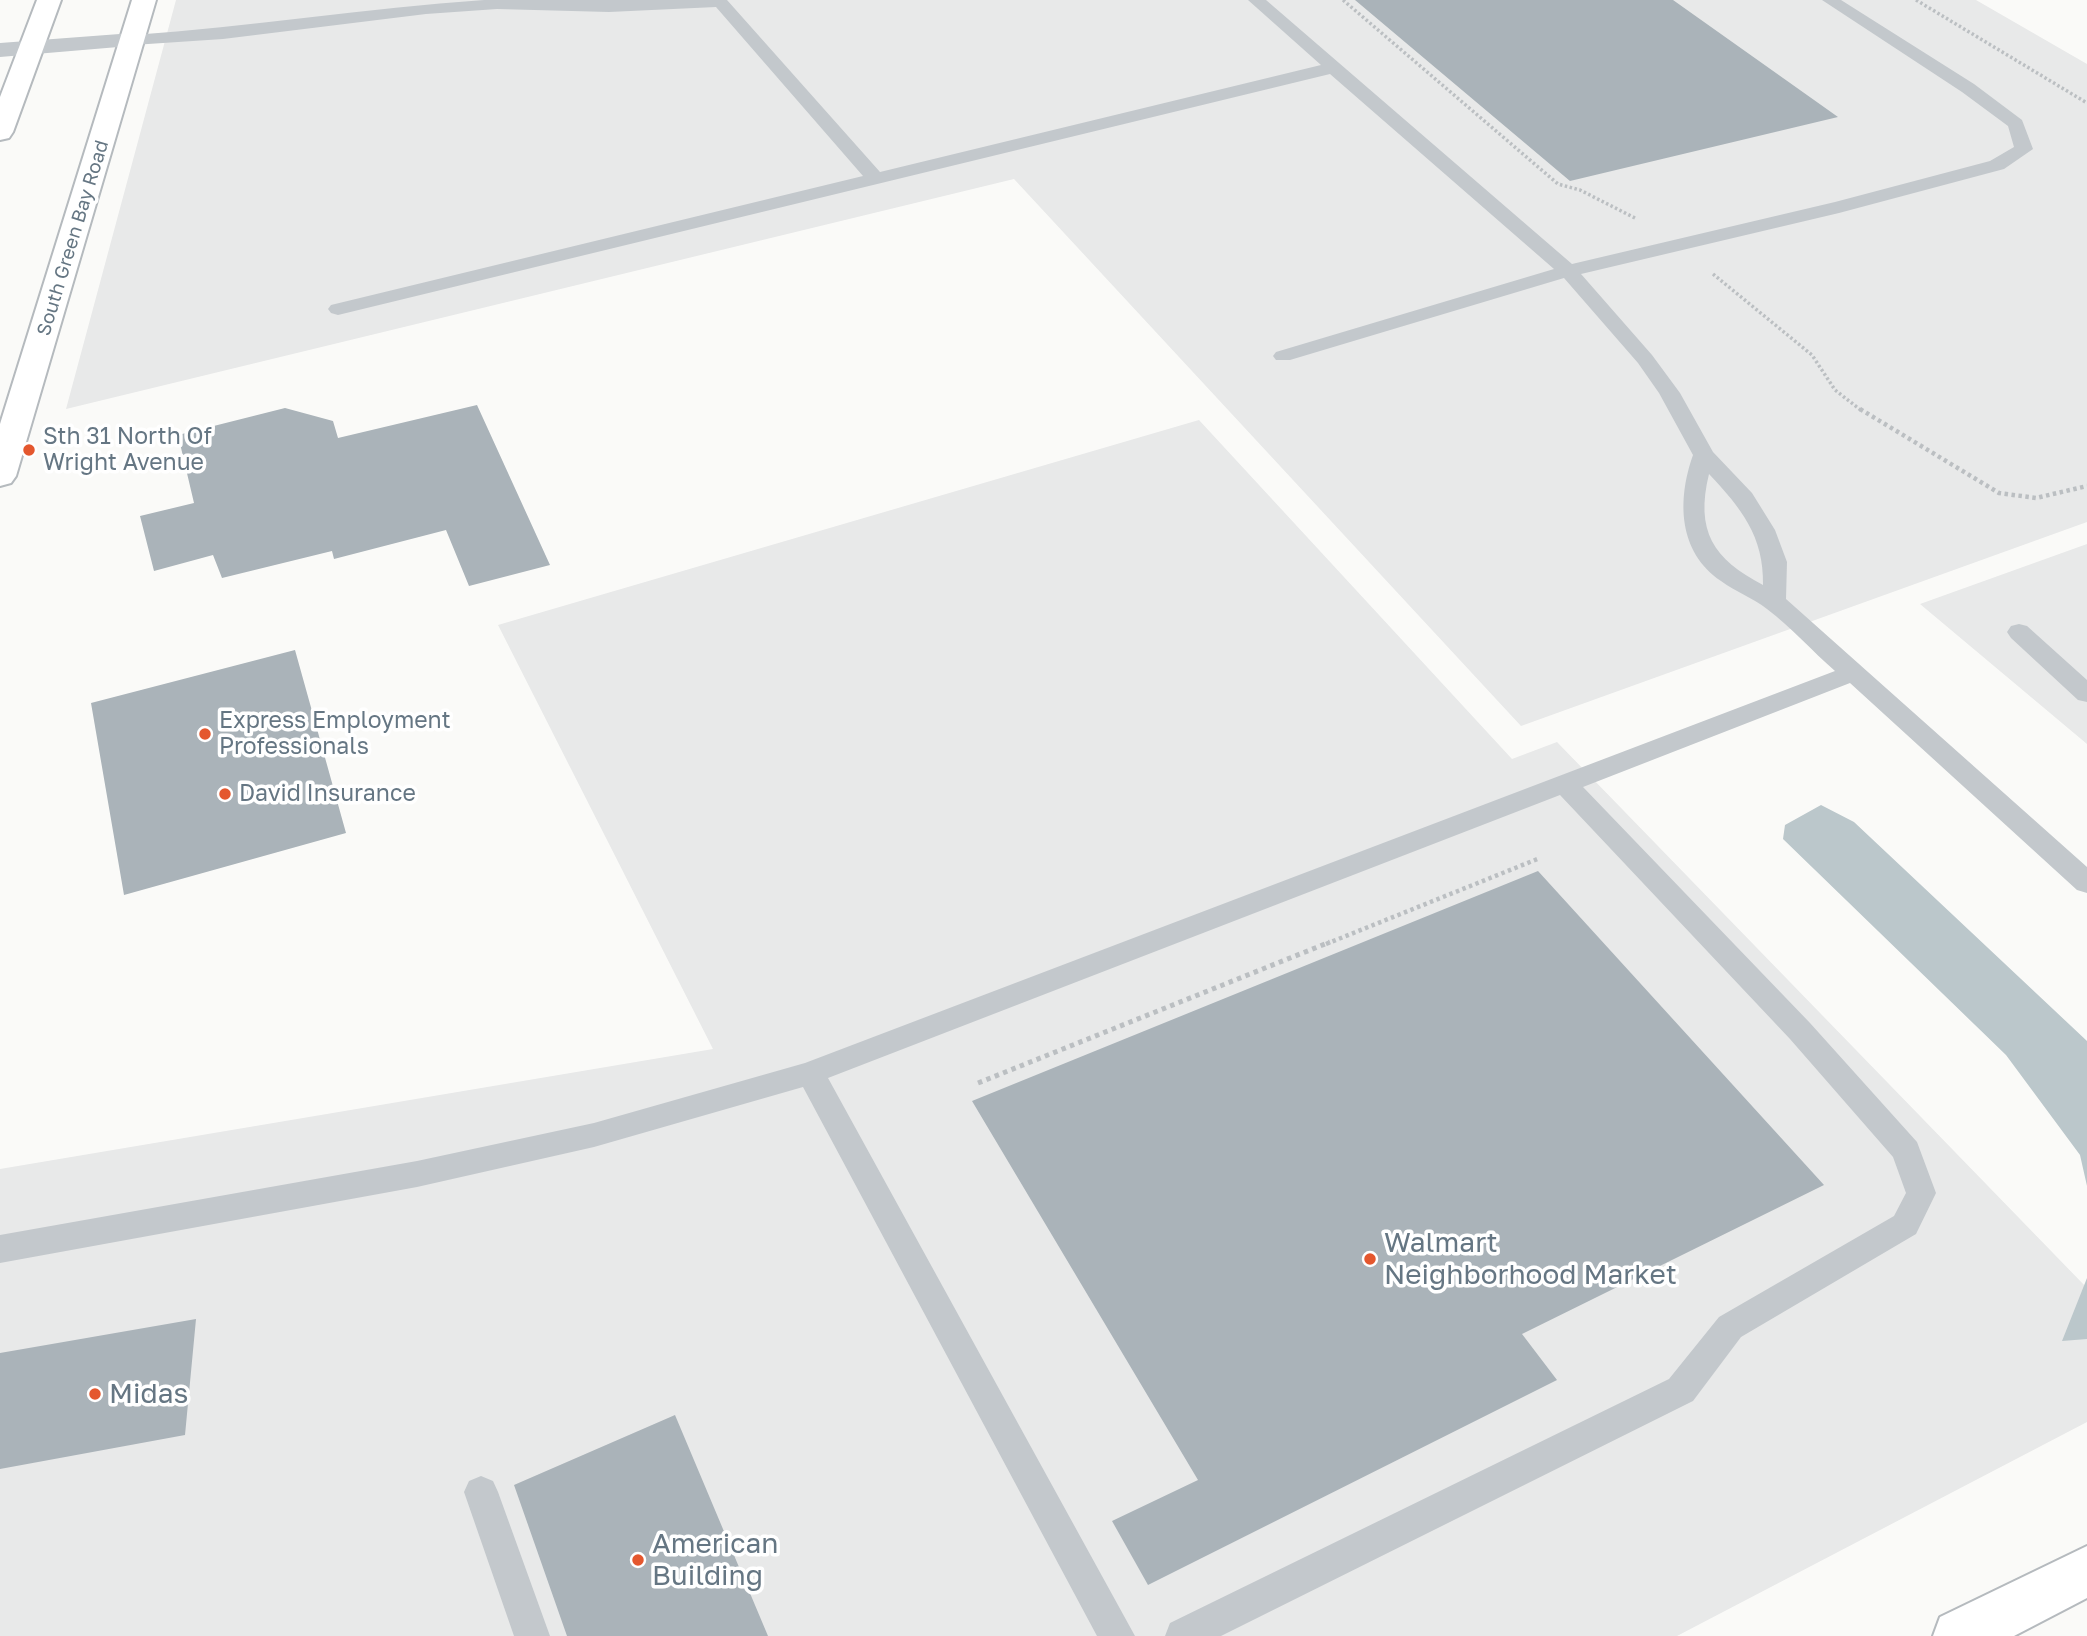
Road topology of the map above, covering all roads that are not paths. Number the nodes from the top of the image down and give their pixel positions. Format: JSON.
{"nodes":[{"id":1,"x":49,"y":0,"type":"edge"},
{"id":2,"x":144,"y":0,"type":"edge"},
{"id":3,"x":1256,"y":0,"type":"edge"},
{"id":4,"x":1829,"y":0,"type":"edge"},
{"id":5,"x":719,"y":1,"type":"edge"},
{"id":6,"x":133,"y":40,"type":"junction"},
{"id":7,"x":32,"y":47,"type":"junction"},
{"id":8,"x":0,"y":50,"type":"edge"},
{"id":9,"x":1332,"y":68,"type":"junction"},
{"id":10,"x":0,"y":132,"type":"edge"},
{"id":11,"x":876,"y":179,"type":"junction"},
{"id":12,"x":1568,"y":271,"type":"junction"},
{"id":13,"x":338,"y":309,"type":"dead end"},
{"id":14,"x":1283,"y":356,"type":"dead end"},
{"id":15,"x":1704,"y":455,"type":"junction"},
{"id":16,"x":0,"y":476,"type":"edge"},
{"id":17,"x":1774,"y":602,"type":"junction"},
{"id":18,"x":2019,"y":632,"type":"dead end"},
{"id":19,"x":1853,"y":673,"type":"junction"},
{"id":20,"x":2087,"y":694,"type":"edge"},
{"id":21,"x":1564,"y":784,"type":"junction"},
{"id":22,"x":2087,"y":883,"type":"edge"},
{"id":23,"x":810,"y":1073,"type":"junction"},
{"id":24,"x":0,"y":1249,"type":"edge"},
{"id":25,"x":481,"y":1492,"type":"dead end"},
{"id":26,"x":2087,"y":1571,"type":"edge"},
{"id":27,"x":532,"y":1636,"type":"edge"},
{"id":28,"x":1116,"y":1636,"type":"edge"},
{"id":29,"x":1183,"y":1636,"type":"edge"},
{"id":30,"x":1959,"y":1636,"type":"edge"}],
"edges":[{"from":1,"to":7,"type":"main road"},
{"from":2,"to":6,"type":"main road","name":"South Green Bay Road"},
{"from":3,"to":9,"type":"lane"},
{"from":4,"to":12,"type":"lane"},
{"from":5,"to":6,"type":"lane"},
{"from":5,"to":11,"type":"lane"},
{"from":6,"to":7,"type":"street"},
{"from":6,"to":16,"type":"main road","name":"South Green Bay Road"},
{"from":7,"to":8,"type":"street"},
{"from":7,"to":10,"type":"main road"},
{"from":9,"to":11,"type":"lane"},
{"from":9,"to":12,"type":"lane"},
{"from":11,"to":13,"type":"lane"},
{"from":12,"to":14,"type":"lane"},
{"from":12,"to":15,"type":"lane"},
{"from":15,"to":17,"type":"lane"},
{"from":15,"to":17,"type":"lane"},
{"from":17,"to":19,"type":"lane"},
{"from":18,"to":20,"type":"lane"},
{"from":19,"to":21,"type":"lane"},
{"from":19,"to":22,"type":"lane"},
{"from":21,"to":23,"type":"lane"},
{"from":21,"to":29,"type":"lane"},
{"from":23,"to":24,"type":"lane"},
{"from":23,"to":28,"type":"lane"},
{"from":25,"to":27,"type":"lane"},
{"from":26,"to":30,"type":"main road"}]}
